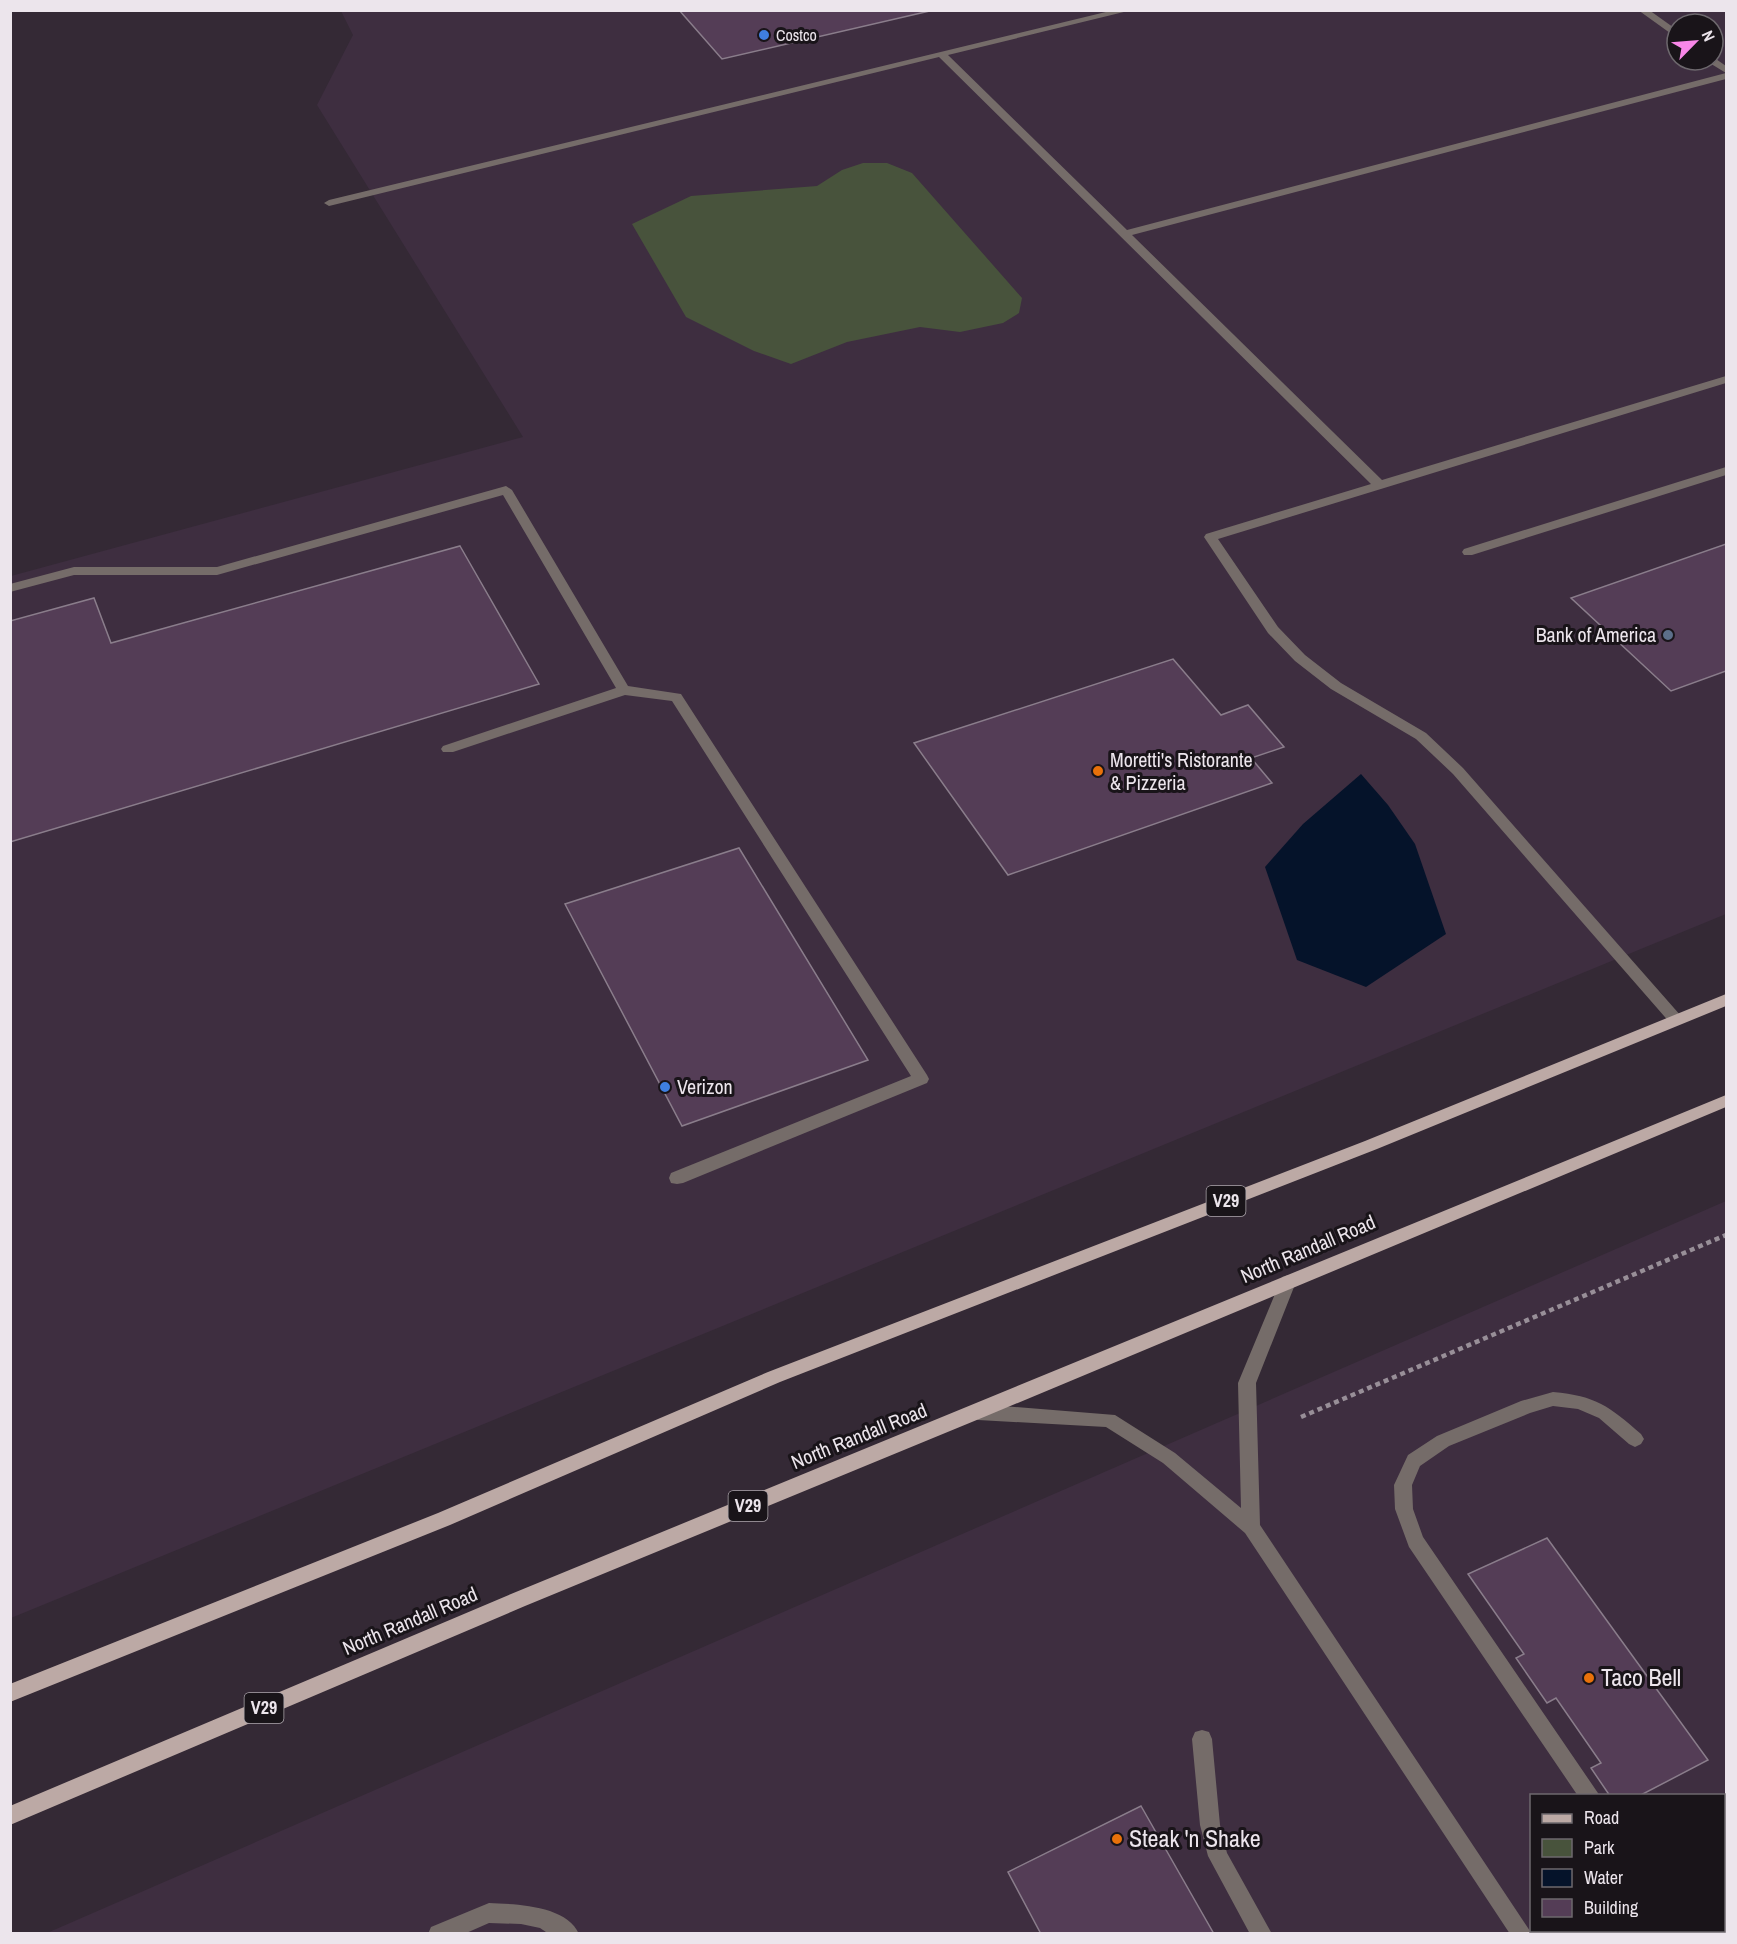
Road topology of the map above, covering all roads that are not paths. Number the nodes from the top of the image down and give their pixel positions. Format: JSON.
{"nodes":[{"id":1,"x":1128,"y":10,"type":"edge"},
{"id":2,"x":1642,"y":10,"type":"edge"},
{"id":3,"x":1665,"y":26,"type":"edge"},
{"id":4,"x":941,"y":54,"type":"junction"},
{"id":5,"x":1726,"y":76,"type":"edge"},
{"id":6,"x":329,"y":203,"type":"dead end"},
{"id":7,"x":1125,"y":234,"type":"junction"},
{"id":8,"x":1726,"y":379,"type":"edge"},
{"id":9,"x":1726,"y":471,"type":"edge"},
{"id":10,"x":1380,"y":485,"type":"junction"},
{"id":11,"x":1468,"y":552,"type":"dead end"},
{"id":12,"x":10,"y":588,"type":"edge"},
{"id":13,"x":624,"y":690,"type":"junction"},
{"id":14,"x":447,"y":749,"type":"dead end"},
{"id":15,"x":1726,"y":1000,"type":"edge"},
{"id":16,"x":1676,"y":1020,"type":"junction"},
{"id":17,"x":1726,"y":1101,"type":"edge"},
{"id":18,"x":677,"y":1178,"type":"dead end"},
{"id":19,"x":1288,"y":1282,"type":"junction"},
{"id":20,"x":978,"y":1412,"type":"junction"},
{"id":21,"x":1635,"y":1439,"type":"dead end"},
{"id":22,"x":1251,"y":1527,"type":"junction"},
{"id":23,"x":10,"y":1693,"type":"edge"},
{"id":24,"x":1202,"y":1739,"type":"dead end"},
{"id":25,"x":1589,"y":1794,"type":"edge"},
{"id":26,"x":10,"y":1816,"type":"edge"},
{"id":27,"x":438,"y":1934,"type":"edge"},
{"id":28,"x":569,"y":1934,"type":"edge"},
{"id":29,"x":1262,"y":1934,"type":"edge"},
{"id":30,"x":1522,"y":1934,"type":"edge"}],
"edges":[{"from":1,"to":4,"type":"lane"},
{"from":2,"to":3,"type":"lane"},
{"from":4,"to":6,"type":"lane"},
{"from":4,"to":7,"type":"lane"},
{"from":5,"to":7,"type":"lane"},
{"from":7,"to":10,"type":"lane"},
{"from":8,"to":10,"type":"lane"},
{"from":9,"to":11,"type":"lane"},
{"from":10,"to":16,"type":"lane"},
{"from":12,"to":13,"type":"lane"},
{"from":13,"to":14,"type":"lane"},
{"from":13,"to":18,"type":"lane"},
{"from":15,"to":16,"type":"main road","number":"V29"},
{"from":16,"to":23,"type":"main road","number":"V29"},
{"from":17,"to":19,"type":"main road","name":"North Randall Road","number":"V29"},
{"from":19,"to":20,"type":"main road","name":"North Randall Road","number":"V29"},
{"from":19,"to":22,"type":"lane"},
{"from":20,"to":22,"type":"lane"},
{"from":20,"to":26,"type":"main road","name":"North Randall Road","number":"V29"},
{"from":21,"to":25,"type":"lane"},
{"from":22,"to":30,"type":"lane"},
{"from":24,"to":29,"type":"lane"},
{"from":27,"to":28,"type":"lane"}]}
